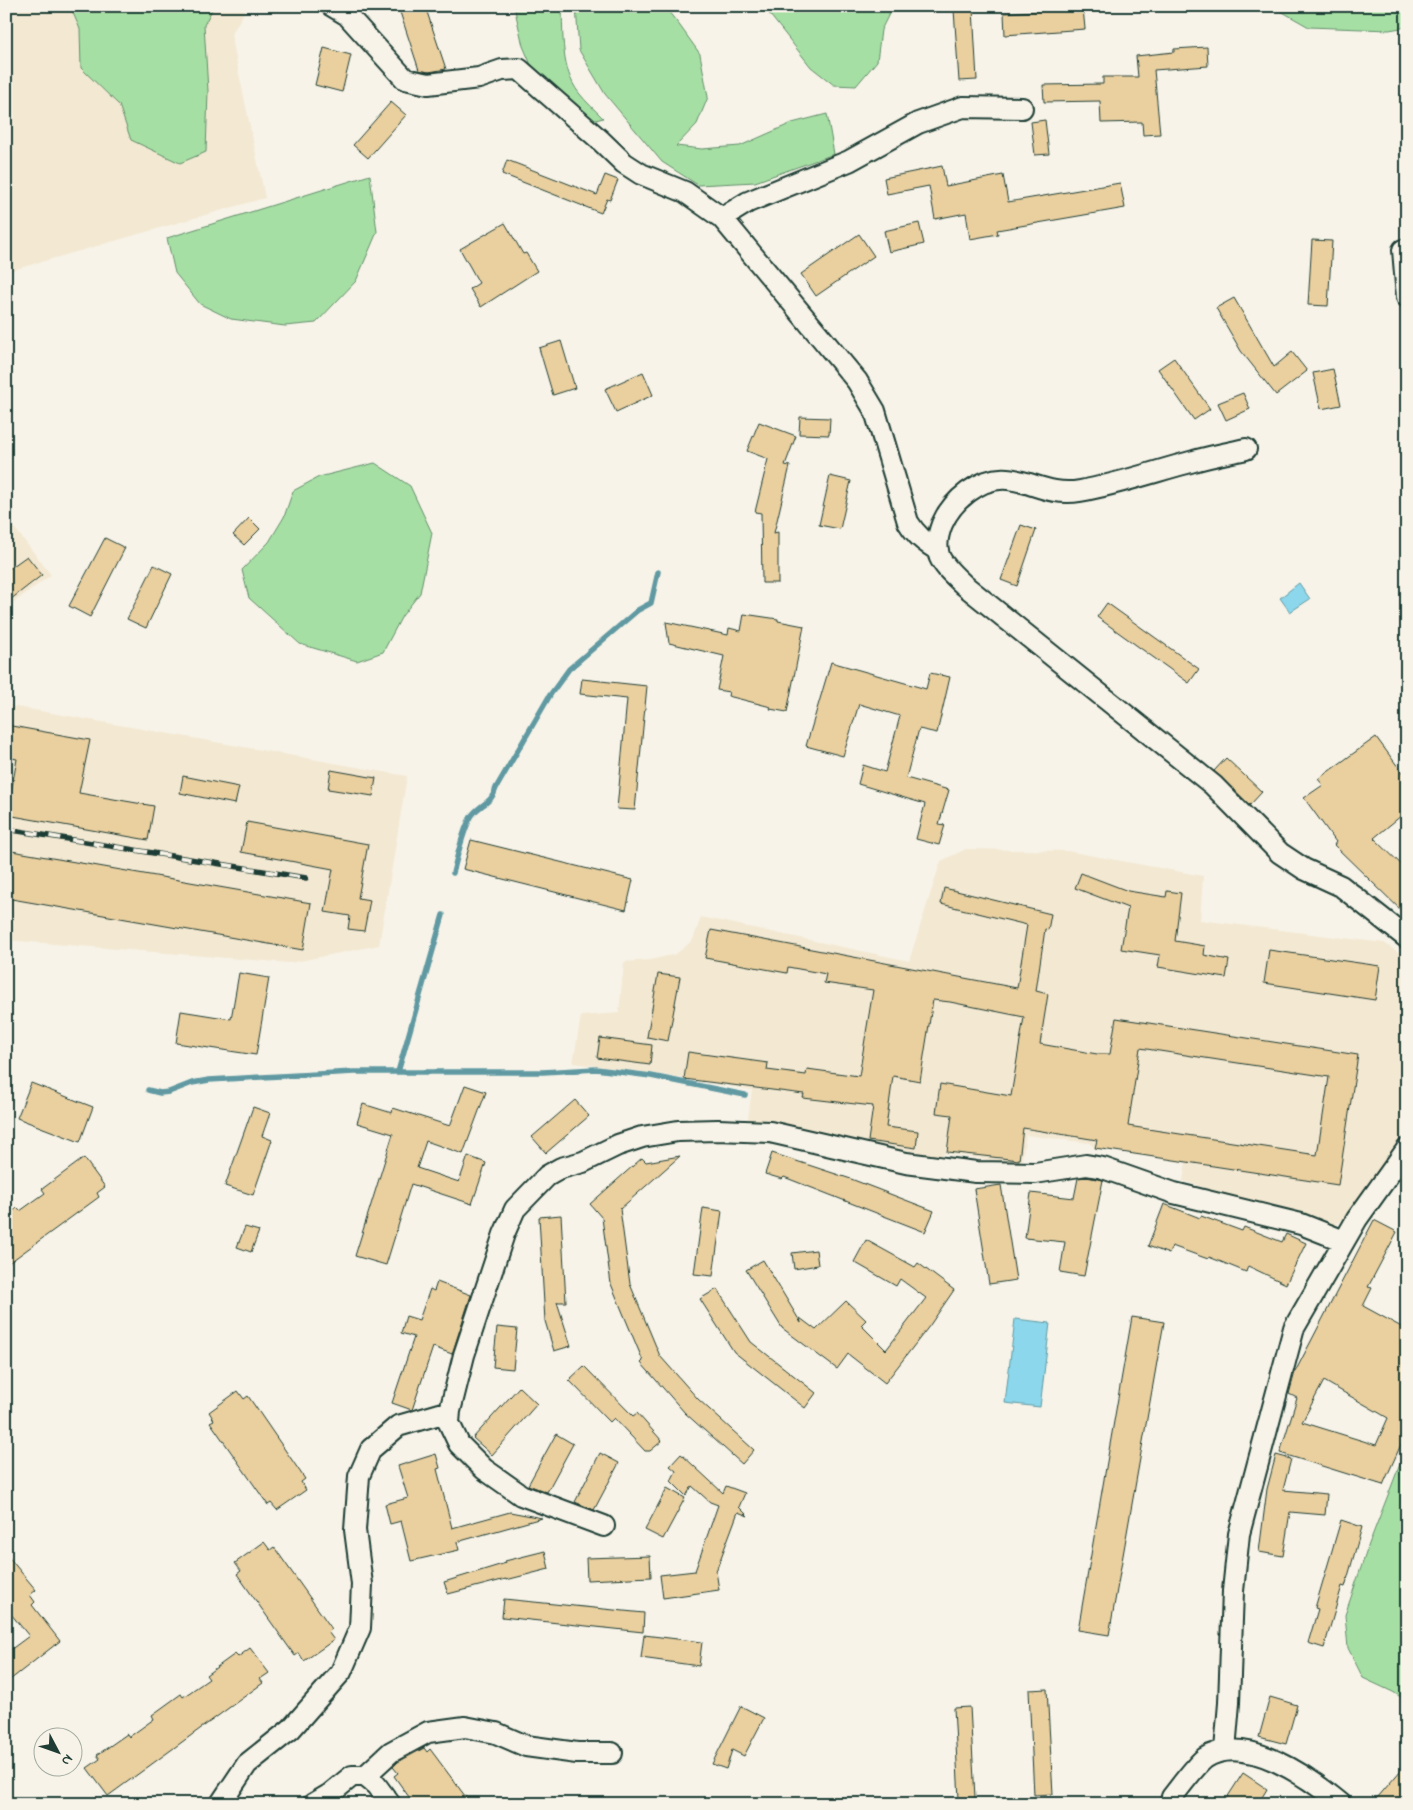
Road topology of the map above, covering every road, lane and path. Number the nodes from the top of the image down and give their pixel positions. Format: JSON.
{"nodes":[{"id":1,"x":332,"y":6,"type":"edge"},
{"id":2,"x":1022,"y":108,"type":"dead end"},
{"id":3,"x":722,"y":218,"type":"junction"},
{"id":4,"x":1403,"y":250,"type":"dead end"},
{"id":5,"x":1407,"y":297,"type":"edge"},
{"id":6,"x":1246,"y":449,"type":"dead end"},
{"id":7,"x":938,"y":550,"type":"junction"},
{"id":8,"x":1407,"y":938,"type":"edge"},
{"id":9,"x":1407,"y":1149,"type":"edge"},
{"id":10,"x":1344,"y":1242,"type":"junction"},
{"id":11,"x":450,"y":1410,"type":"junction"},
{"id":12,"x":604,"y":1526,"type":"dead end"},
{"id":13,"x":1226,"y":1750,"type":"junction"},
{"id":14,"x":612,"y":1753,"type":"dead end"},
{"id":15,"x":365,"y":1776,"type":"junction"},
{"id":16,"x":221,"y":1804,"type":"edge"},
{"id":17,"x":313,"y":1804,"type":"edge"},
{"id":18,"x":390,"y":1804,"type":"edge"},
{"id":19,"x":1170,"y":1804,"type":"edge"},
{"id":20,"x":1341,"y":1804,"type":"edge"}],
"edges":[{"from":1,"to":3,"type":"street"},
{"from":2,"to":3,"type":"street"},
{"from":3,"to":7,"type":"street"},
{"from":4,"to":5,"type":"street"},
{"from":6,"to":7,"type":"street"},
{"from":7,"to":8,"type":"street"},
{"from":9,"to":10,"type":"street"},
{"from":10,"to":11,"type":"street"},
{"from":10,"to":13,"type":"street"},
{"from":11,"to":12,"type":"street"},
{"from":11,"to":16,"type":"street"},
{"from":13,"to":19,"type":"street"},
{"from":13,"to":20,"type":"street"},
{"from":14,"to":15,"type":"street"},
{"from":15,"to":17,"type":"street"},
{"from":15,"to":18,"type":"street"}]}
